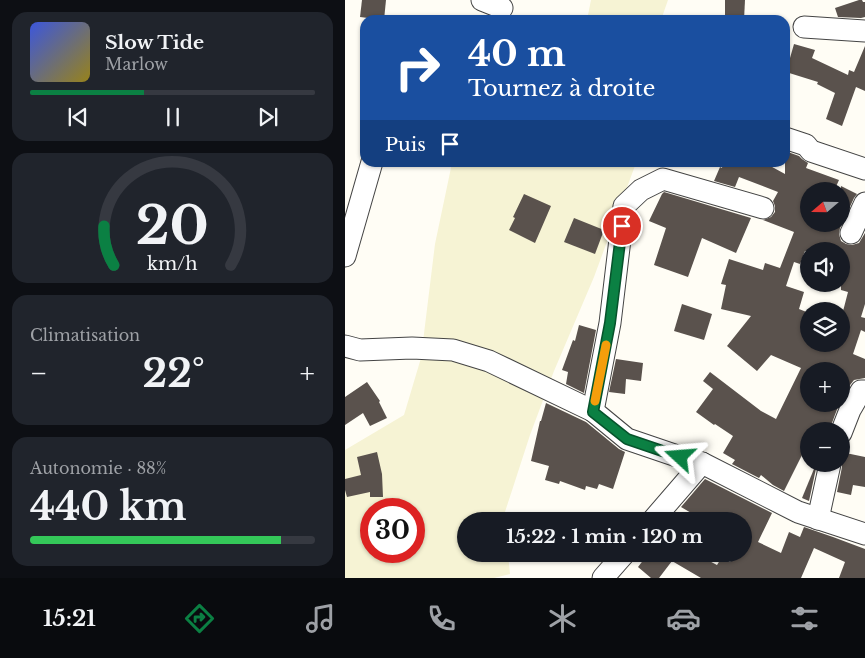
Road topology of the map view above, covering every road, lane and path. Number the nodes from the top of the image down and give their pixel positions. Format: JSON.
{"nodes":[{"id":1,"x":804,"y":27,"type":"dead end"},
{"id":2,"x":865,"y":31,"type":"edge"},
{"id":3,"x":790,"y":140,"type":"edge"},
{"id":4,"x":371,"y":167,"type":"edge"},
{"id":5,"x":865,"y":169,"type":"edge"},
{"id":6,"x":865,"y":203,"type":"edge"},
{"id":7,"x":763,"y":208,"type":"dead end"},
{"id":8,"x":851,"y":233,"type":"dead end"},
{"id":9,"x":345,"y":256,"type":"edge"},
{"id":10,"x":345,"y":346,"type":"edge"},
{"id":11,"x":865,"y":391,"type":"edge"},
{"id":12,"x":593,"y":412,"type":"junction"},
{"id":13,"x":845,"y":422,"type":"edge"},
{"id":14,"x":702,"y":463,"type":"junction"},
{"id":15,"x":828,"y":472,"type":"edge"},
{"id":16,"x":660,"y":512,"type":"edge"},
{"id":17,"x":818,"y":519,"type":"junction"},
{"id":18,"x":865,"y":534,"type":"edge"},
{"id":19,"x":617,"y":562,"type":"edge"},
{"id":20,"x":603,"y":578,"type":"edge"}],
"edges":[{"from":1,"to":2,"type":"street"},
{"from":3,"to":5,"type":"street"},
{"from":4,"to":9,"type":"street"},
{"from":6,"to":8,"type":"street"},
{"from":7,"to":12,"type":"street"},
{"from":10,"to":12,"type":"street"},
{"from":11,"to":13,"type":"street"},
{"from":12,"to":14,"type":"street"},
{"from":14,"to":16,"type":"street"},
{"from":14,"to":17,"type":"street"},
{"from":15,"to":17,"type":"street"},
{"from":17,"to":18,"type":"street"},
{"from":19,"to":20,"type":"street"}]}
